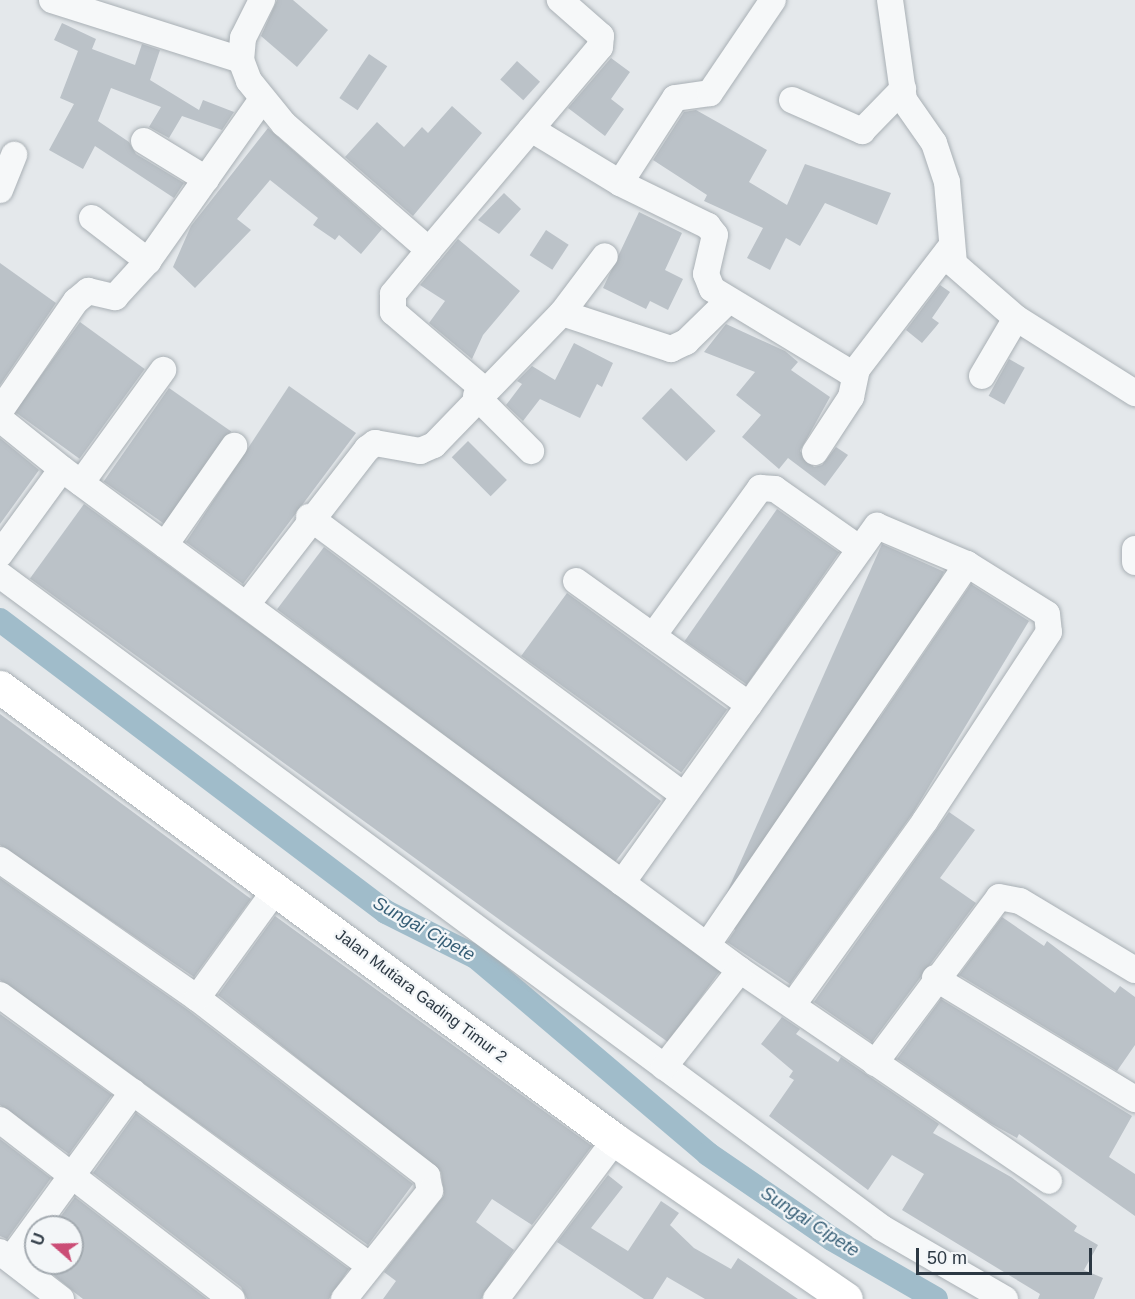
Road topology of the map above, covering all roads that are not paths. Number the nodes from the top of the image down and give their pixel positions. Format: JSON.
{"nodes":[{"id":1,"x":51,"y":0,"type":"edge"},
{"id":2,"x":262,"y":0,"type":"edge"},
{"id":3,"x":560,"y":0,"type":"edge"},
{"id":4,"x":773,"y":0,"type":"edge"},
{"id":5,"x":890,"y":0,"type":"edge"},
{"id":6,"x":241,"y":60,"type":"junction"},
{"id":7,"x":903,"y":89,"type":"junction"},
{"id":8,"x":792,"y":100,"type":"dead end"},
{"id":9,"x":261,"y":101,"type":"junction"},
{"id":10,"x":531,"y":129,"type":"junction"},
{"id":11,"x":144,"y":141,"type":"dead end"},
{"id":12,"x":14,"y":155,"type":"dead end"},
{"id":13,"x":206,"y":179,"type":"junction"},
{"id":14,"x":620,"y":183,"type":"junction"},
{"id":15,"x":0,"y":190,"type":"edge"},
{"id":16,"x":92,"y":218,"type":"dead end"},
{"id":17,"x":950,"y":248,"type":"junction"},
{"id":18,"x":429,"y":250,"type":"junction"},
{"id":19,"x":605,"y":256,"type":"dead end"},
{"id":20,"x":148,"y":261,"type":"junction"},
{"id":21,"x":728,"y":301,"type":"junction"},
{"id":22,"x":562,"y":313,"type":"junction"},
{"id":23,"x":1016,"y":318,"type":"junction"},
{"id":24,"x":857,"y":369,"type":"junction"},
{"id":25,"x":163,"y":370,"type":"dead end"},
{"id":26,"x":982,"y":376,"type":"dead end"},
{"id":27,"x":480,"y":392,"type":"junction"},
{"id":28,"x":1135,"y":393,"type":"edge"},
{"id":29,"x":0,"y":411,"type":"edge"},
{"id":30,"x":0,"y":419,"type":"edge"},
{"id":31,"x":234,"y":446,"type":"dead end"},
{"id":32,"x":531,"y":451,"type":"dead end"},
{"id":33,"x":815,"y":452,"type":"dead end"},
{"id":34,"x":72,"y":476,"type":"junction"},
{"id":35,"x":309,"y":517,"type":"junction"},
{"id":36,"x":165,"y":545,"type":"junction"},
{"id":37,"x":860,"y":549,"type":"junction"},
{"id":38,"x":1135,"y":549,"type":"edge"},
{"id":39,"x":0,"y":554,"type":"edge"},
{"id":40,"x":1135,"y":562,"type":"edge"},
{"id":41,"x":967,"y":564,"type":"junction"},
{"id":42,"x":0,"y":575,"type":"edge"},
{"id":43,"x":576,"y":581,"type":"dead end"},
{"id":44,"x":248,"y":603,"type":"junction"},
{"id":45,"x":652,"y":636,"type":"junction"},
{"id":46,"x":0,"y":687,"type":"edge"},
{"id":47,"x":749,"y":705,"type":"junction"},
{"id":48,"x":684,"y":796,"type":"junction"},
{"id":49,"x":0,"y":860,"type":"edge"},
{"id":50,"x":622,"y":883,"type":"junction"},
{"id":51,"x":277,"y":888,"type":"junction"},
{"id":52,"x":708,"y":944,"type":"junction"},
{"id":53,"x":740,"y":970,"type":"junction"},
{"id":54,"x":1135,"y":970,"type":"edge"},
{"id":55,"x":935,"y":978,"type":"junction"},
{"id":56,"x":0,"y":995,"type":"edge"},
{"id":57,"x":197,"y":999,"type":"junction"},
{"id":58,"x":793,"y":1005,"type":"junction"},
{"id":59,"x":875,"y":1063,"type":"junction"},
{"id":60,"x":664,"y":1067,"type":"junction"},
{"id":61,"x":133,"y":1092,"type":"junction"},
{"id":62,"x":1135,"y":1099,"type":"edge"},
{"id":63,"x":0,"y":1120,"type":"edge"},
{"id":64,"x":615,"y":1140,"type":"junction"},
{"id":65,"x":73,"y":1173,"type":"junction"},
{"id":66,"x":1049,"y":1180,"type":"dead end"},
{"id":67,"x":5,"y":1256,"type":"edge"},
{"id":68,"x":369,"y":1266,"type":"junction"},
{"id":69,"x":61,"y":1299,"type":"edge"},
{"id":70,"x":232,"y":1299,"type":"edge"},
{"id":71,"x":344,"y":1299,"type":"edge"},
{"id":72,"x":496,"y":1299,"type":"edge"},
{"id":73,"x":846,"y":1299,"type":"edge"},
{"id":74,"x":1005,"y":1299,"type":"edge"}],
"edges":[{"from":1,"to":6,"type":"street"},
{"from":2,"to":6,"type":"street"},
{"from":3,"to":10,"type":"street"},
{"from":4,"to":14,"type":"street"},
{"from":5,"to":7,"type":"street"},
{"from":6,"to":9,"type":"street"},
{"from":7,"to":8,"type":"street"},
{"from":7,"to":17,"type":"street"},
{"from":9,"to":13,"type":"street"},
{"from":9,"to":18,"type":"street"},
{"from":10,"to":14,"type":"street"},
{"from":10,"to":18,"type":"street"},
{"from":11,"to":13,"type":"street"},
{"from":12,"to":15,"type":"street"},
{"from":13,"to":20,"type":"street"},
{"from":14,"to":21,"type":"street"},
{"from":16,"to":20,"type":"street"},
{"from":17,"to":23,"type":"street"},
{"from":17,"to":24,"type":"street"},
{"from":18,"to":27,"type":"street"},
{"from":19,"to":22,"type":"street"},
{"from":20,"to":29,"type":"street"},
{"from":21,"to":22,"type":"street"},
{"from":21,"to":24,"type":"street"},
{"from":22,"to":27,"type":"street"},
{"from":23,"to":26,"type":"street"},
{"from":23,"to":28,"type":"street"},
{"from":24,"to":33,"type":"street"},
{"from":25,"to":34,"type":"street"},
{"from":27,"to":32,"type":"street"},
{"from":27,"to":35,"type":"street"},
{"from":30,"to":34,"type":"street"},
{"from":31,"to":36,"type":"street"},
{"from":34,"to":36,"type":"street"},
{"from":34,"to":39,"type":"street"},
{"from":35,"to":44,"type":"street"},
{"from":35,"to":48,"type":"street"},
{"from":36,"to":44,"type":"street"},
{"from":37,"to":41,"type":"street"},
{"from":37,"to":45,"type":"street"},
{"from":37,"to":47,"type":"street"},
{"from":38,"to":40,"type":"street"},
{"from":41,"to":52,"type":"street"},
{"from":41,"to":58,"type":"street"},
{"from":42,"to":60,"type":"street"},
{"from":43,"to":45,"type":"street"},
{"from":44,"to":50,"type":"street"},
{"from":45,"to":47,"type":"street"},
{"from":46,"to":51,"type":"street","name":"Jalan Mutiara Gading Timur 2"},
{"from":47,"to":48,"type":"street"},
{"from":48,"to":50,"type":"street"},
{"from":49,"to":57,"type":"street"},
{"from":50,"to":52,"type":"street"},
{"from":51,"to":57,"type":"street"},
{"from":51,"to":64,"type":"street","name":"Jalan Mutiara Gading Timur 2"},
{"from":52,"to":53,"type":"street"},
{"from":53,"to":58,"type":"street"},
{"from":53,"to":60,"type":"street"},
{"from":54,"to":55,"type":"street"},
{"from":55,"to":59,"type":"street"},
{"from":55,"to":62,"type":"street"},
{"from":56,"to":61,"type":"street"},
{"from":57,"to":68,"type":"street"},
{"from":58,"to":59,"type":"street"},
{"from":59,"to":66,"type":"street"},
{"from":60,"to":74,"type":"street"},
{"from":61,"to":65,"type":"street"},
{"from":61,"to":68,"type":"street"},
{"from":63,"to":65,"type":"street"},
{"from":64,"to":72,"type":"street"},
{"from":64,"to":73,"type":"street","name":"Jalan Mutiara Gading Timur 2"},
{"from":65,"to":67,"type":"street"},
{"from":65,"to":70,"type":"street"},
{"from":67,"to":69,"type":"street"},
{"from":68,"to":71,"type":"street"}]}
